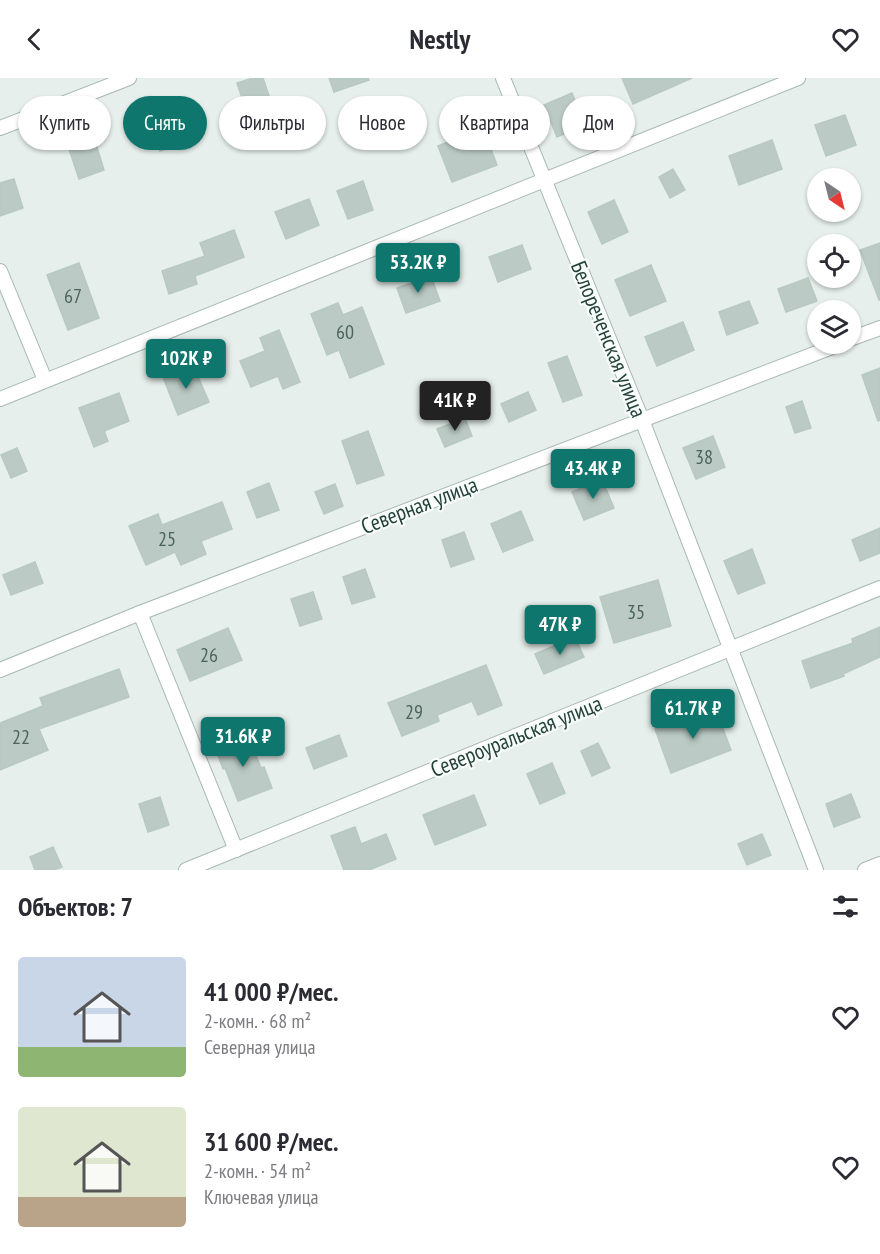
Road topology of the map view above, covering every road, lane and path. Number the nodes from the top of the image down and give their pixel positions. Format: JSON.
{"nodes":[{"id":1,"x":129,"y":78,"type":"edge"},
{"id":2,"x":503,"y":78,"type":"edge"},
{"id":3,"x":798,"y":78,"type":"edge"},
{"id":4,"x":0,"y":128,"type":"edge"},
{"id":5,"x":546,"y":180,"type":"junction"},
{"id":6,"x":0,"y":272,"type":"edge"},
{"id":7,"x":880,"y":328,"type":"edge"},
{"id":8,"x":861,"y":335,"type":"edge"},
{"id":9,"x":814,"y":354,"type":"edge"},
{"id":10,"x":45,"y":380,"type":"junction"},
{"id":11,"x":0,"y":399,"type":"edge"},
{"id":12,"x":642,"y":420,"type":"junction"},
{"id":13,"x":880,"y":588,"type":"edge"},
{"id":14,"x":140,"y":613,"type":"junction"},
{"id":15,"x":730,"y":649,"type":"junction"},
{"id":16,"x":0,"y":669,"type":"edge"},
{"id":17,"x":236,"y":850,"type":"junction"},
{"id":18,"x":880,"y":864,"type":"edge"},
{"id":19,"x":186,"y":870,"type":"edge"},
{"id":20,"x":816,"y":870,"type":"edge"},
{"id":21,"x":865,"y":870,"type":"edge"}],
"edges":[{"from":1,"to":4,"type":"street"},
{"from":2,"to":5,"type":"street","name":"Белореченская улица"},
{"from":3,"to":5,"type":"street"},
{"from":5,"to":10,"type":"street"},
{"from":5,"to":12,"type":"street","name":"Белореченская улица"},
{"from":6,"to":10,"type":"street"},
{"from":7,"to":8,"type":"street"},
{"from":9,"to":12,"type":"street","name":"Северная улица"},
{"from":10,"to":11,"type":"street"},
{"from":12,"to":14,"type":"street","name":"Северная улица"},
{"from":12,"to":15,"type":"street","name":"Белореченская улица"},
{"from":13,"to":15,"type":"street","name":"Североуральская улица"},
{"from":14,"to":16,"type":"street","name":"Северная улица"},
{"from":14,"to":17,"type":"street"},
{"from":15,"to":17,"type":"street","name":"Североуральская улица"},
{"from":15,"to":20,"type":"street","name":"Белореченская улица"},
{"from":17,"to":19,"type":"street","name":"Североуральская улица"},
{"from":18,"to":21,"type":"street"}]}
